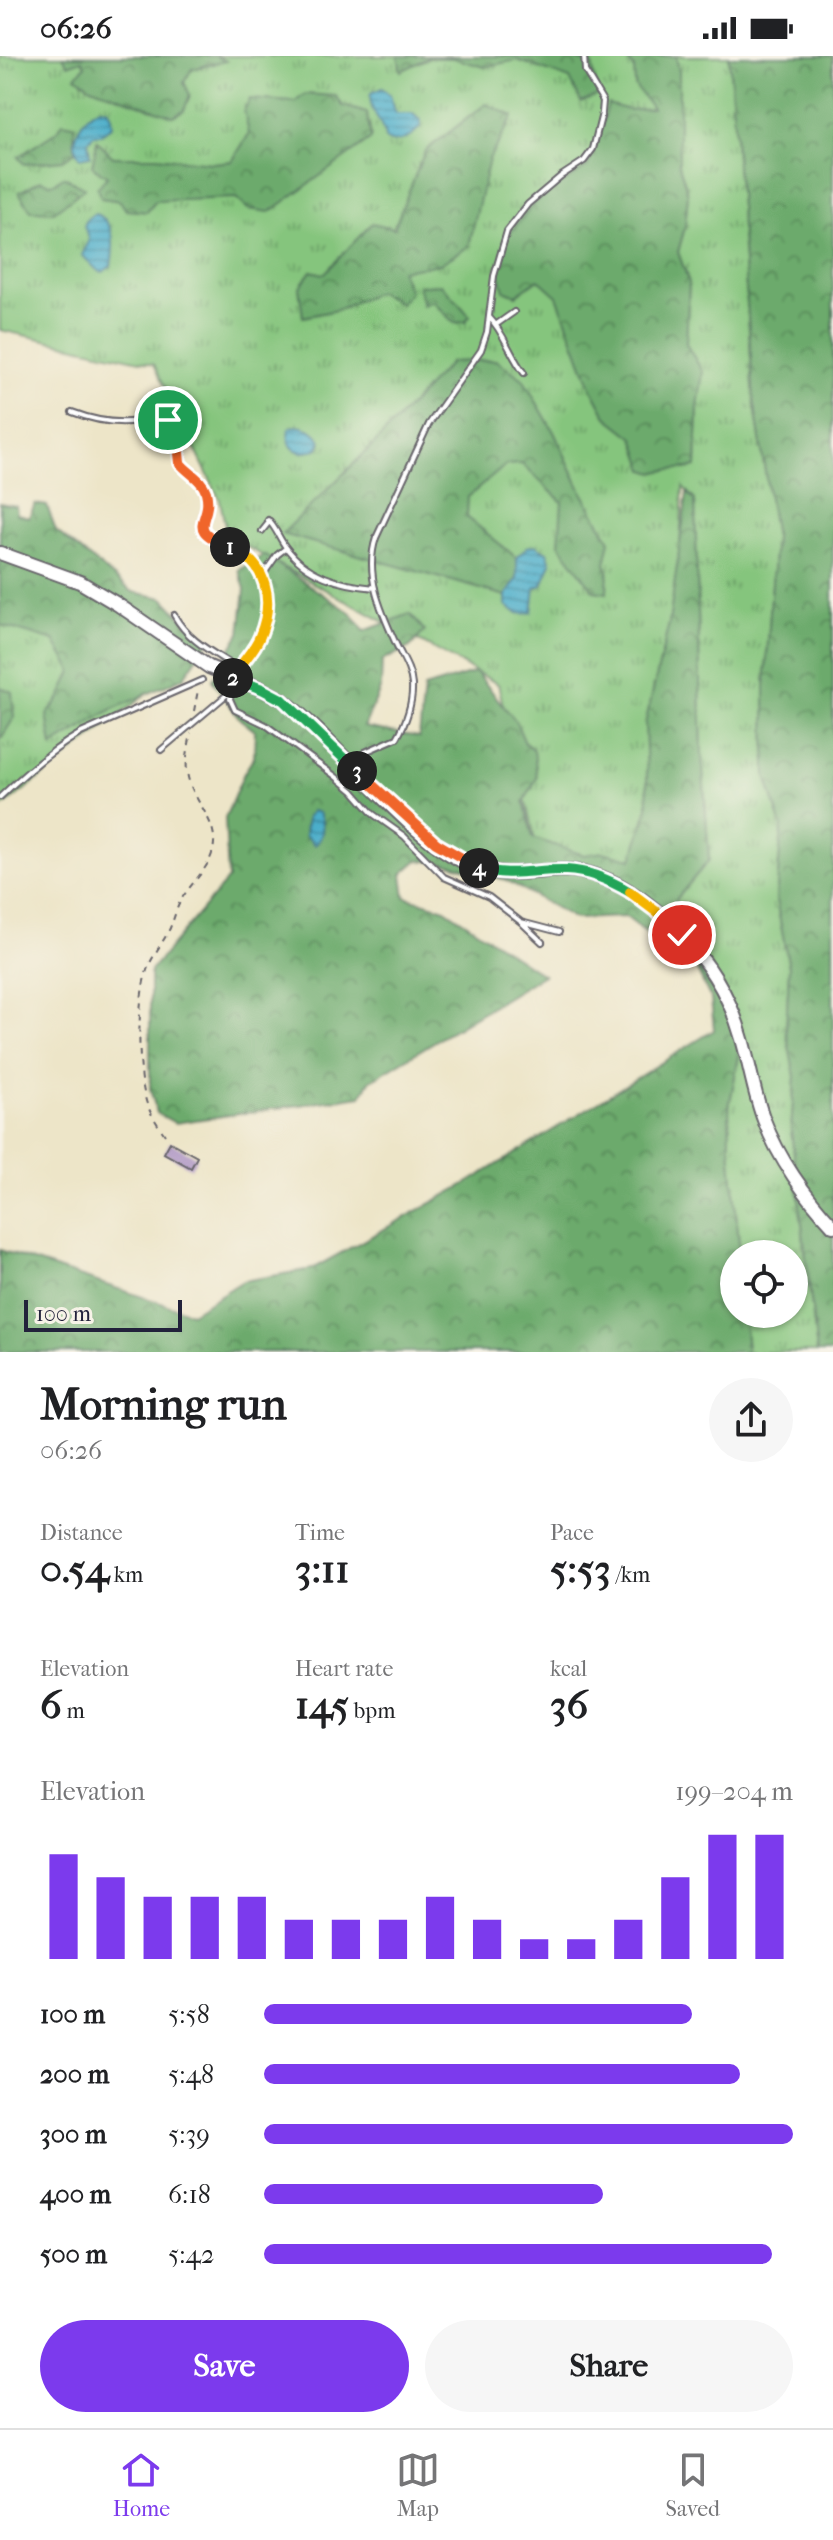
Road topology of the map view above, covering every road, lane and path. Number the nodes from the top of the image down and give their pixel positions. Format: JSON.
{"nodes":[{"id":1,"x":584,"y":56,"type":"edge"},
{"id":2,"x":514,"y":312,"type":"dead end"},
{"id":3,"x":489,"y":317,"type":"junction"},
{"id":4,"x":497,"y":324,"type":"junction"},
{"id":5,"x":524,"y":373,"type":"dead end"},
{"id":6,"x":72,"y":412,"type":"dead end"},
{"id":7,"x":262,"y":531,"type":"dead end"},
{"id":8,"x":286,"y":548,"type":"junction"},
{"id":9,"x":0,"y":553,"type":"edge"},
{"id":10,"x":263,"y":575,"type":"junction"},
{"id":11,"x":375,"y":588,"type":"junction"},
{"id":12,"x":174,"y":615,"type":"dead end"},
{"id":13,"x":235,"y":673,"type":"junction"},
{"id":14,"x":202,"y":680,"type":"joint"},
{"id":15,"x":230,"y":692,"type":"junction"},
{"id":16,"x":219,"y":701,"type":"junction"},
{"id":17,"x":235,"y":710,"type":"junction"},
{"id":18,"x":192,"y":722,"type":"junction"},
{"id":19,"x":161,"y":750,"type":"dead end"},
{"id":20,"x":350,"y":764,"type":"junction"},
{"id":21,"x":0,"y":797,"type":"edge"},
{"id":22,"x":521,"y":922,"type":"junction"},
{"id":23,"x":559,"y":932,"type":"dead end"},
{"id":24,"x":542,"y":942,"type":"dead end"},
{"id":25,"x":165,"y":1135,"type":"dead end"},
{"id":26,"x":833,"y":1226,"type":"edge"}],
"edges":[{"from":1,"to":3,"type":"lane"},
{"from":2,"to":4,"type":"lane"},
{"from":3,"to":4,"type":"lane"},
{"from":3,"to":11,"type":"lane"},
{"from":4,"to":5,"type":"lane"},
{"from":6,"to":10,"type":"lane"},
{"from":7,"to":8,"type":"lane"},
{"from":8,"to":10,"type":"lane"},
{"from":8,"to":11,"type":"lane"},
{"from":9,"to":13,"type":"street"},
{"from":10,"to":13,"type":"lane"},
{"from":11,"to":20,"type":"lane"},
{"from":12,"to":13,"type":"lane"},
{"from":13,"to":15,"type":"lane"},
{"from":13,"to":20,"type":"street"},
{"from":14,"to":18,"type":"path"},
{"from":14,"to":21,"type":"lane"},
{"from":15,"to":16,"type":"lane"},
{"from":15,"to":17,"type":"lane"},
{"from":16,"to":17,"type":"lane"},
{"from":16,"to":18,"type":"lane"},
{"from":17,"to":22,"type":"lane"},
{"from":18,"to":19,"type":"lane"},
{"from":18,"to":25,"type":"path"},
{"from":20,"to":26,"type":"street"},
{"from":22,"to":23,"type":"lane"},
{"from":22,"to":24,"type":"lane"}]}
